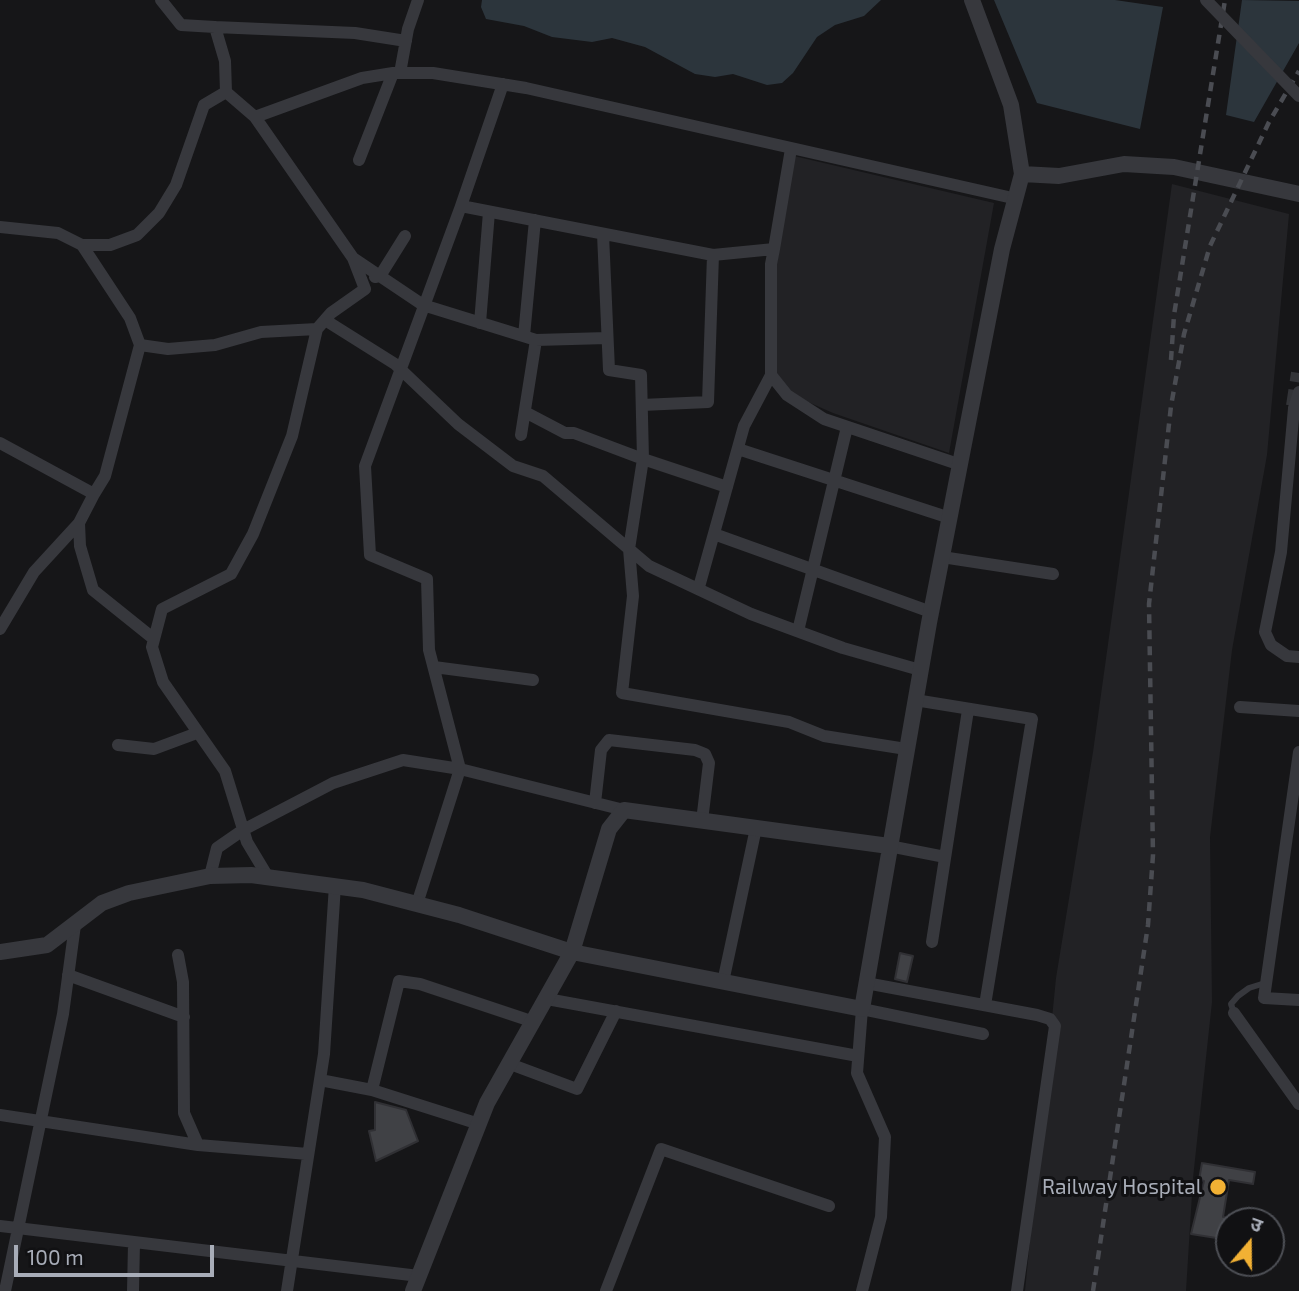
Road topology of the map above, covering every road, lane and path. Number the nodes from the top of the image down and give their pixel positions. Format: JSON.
{"nodes":[{"id":1,"x":161,"y":0,"type":"edge"},
{"id":2,"x":418,"y":0,"type":"edge"},
{"id":3,"x":972,"y":0,"type":"edge"},
{"id":4,"x":1206,"y":0,"type":"edge"},
{"id":5,"x":215,"y":27,"type":"junction"},
{"id":6,"x":406,"y":41,"type":"junction"},
{"id":7,"x":397,"y":73,"type":"junction"},
{"id":8,"x":503,"y":84,"type":"junction"},
{"id":9,"x":226,"y":92,"type":"junction"},
{"id":10,"x":1299,"y":96,"type":"edge"},
{"id":11,"x":255,"y":117,"type":"junction"},
{"id":12,"x":792,"y":149,"type":"junction"},
{"id":13,"x":359,"y":160,"type":"dead end"},
{"id":14,"x":1022,"y":174,"type":"junction"},
{"id":15,"x":1299,"y":194,"type":"edge"},
{"id":16,"x":1017,"y":199,"type":"junction"},
{"id":17,"x":461,"y":206,"type":"junction"},
{"id":18,"x":489,"y":212,"type":"junction"},
{"id":19,"x":535,"y":220,"type":"junction"},
{"id":20,"x":0,"y":227,"type":"edge"},
{"id":21,"x":603,"y":234,"type":"junction"},
{"id":22,"x":405,"y":236,"type":"dead end"},
{"id":23,"x":82,"y":246,"type":"junction"},
{"id":24,"x":774,"y":249,"type":"junction"},
{"id":25,"x":713,"y":255,"type":"junction"},
{"id":26,"x":353,"y":258,"type":"junction"},
{"id":27,"x":380,"y":276,"type":"junction"},
{"id":28,"x":361,"y":278,"type":"junction"},
{"id":29,"x":423,"y":305,"type":"junction"},
{"id":30,"x":480,"y":323,"type":"junction"},
{"id":31,"x":321,"y":325,"type":"junction"},
{"id":32,"x":530,"y":338,"type":"junction"},
{"id":33,"x":607,"y":338,"type":"junction"},
{"id":34,"x":140,"y":345,"type":"junction"},
{"id":35,"x":399,"y":367,"type":"junction"},
{"id":36,"x":771,"y":376,"type":"junction"},
{"id":37,"x":1299,"y":392,"type":"edge"},
{"id":38,"x":642,"y":405,"type":"junction"},
{"id":39,"x":525,"y":412,"type":"junction"},
{"id":40,"x":847,"y":427,"type":"junction"},
{"id":41,"x":522,"y":435,"type":"dead end"},
{"id":42,"x":0,"y":443,"type":"edge"},
{"id":43,"x":738,"y":449,"type":"junction"},
{"id":44,"x":643,"y":460,"type":"junction"},
{"id":45,"x":961,"y":465,"type":"junction"},
{"id":46,"x":834,"y":480,"type":"junction"},
{"id":47,"x":727,"y":487,"type":"junction"},
{"id":48,"x":94,"y":494,"type":"junction"},
{"id":49,"x":950,"y":518,"type":"junction"},
{"id":50,"x":79,"y":523,"type":"junction"},
{"id":51,"x":714,"y":534,"type":"junction"},
{"id":52,"x":629,"y":550,"type":"junction"},
{"id":53,"x":942,"y":557,"type":"junction"},
{"id":54,"x":813,"y":570,"type":"junction"},
{"id":55,"x":1053,"y":574,"type":"dead end"},
{"id":56,"x":699,"y":587,"type":"junction"},
{"id":57,"x":931,"y":612,"type":"junction"},
{"id":58,"x":0,"y":629,"type":"edge"},
{"id":59,"x":798,"y":631,"type":"junction"},
{"id":60,"x":154,"y":639,"type":"junction"},
{"id":61,"x":1299,"y":657,"type":"edge"},
{"id":62,"x":434,"y":667,"type":"junction"},
{"id":63,"x":920,"y":670,"type":"junction"},
{"id":64,"x":533,"y":680,"type":"dead end"},
{"id":65,"x":915,"y":700,"type":"junction"},
{"id":66,"x":1240,"y":707,"type":"dead end"},
{"id":67,"x":968,"y":710,"type":"junction"},
{"id":68,"x":1299,"y":711,"type":"edge"},
{"id":69,"x":197,"y":733,"type":"junction"},
{"id":70,"x":118,"y":745,"type":"dead end"},
{"id":71,"x":906,"y":749,"type":"junction"},
{"id":72,"x":1299,"y":752,"type":"edge"},
{"id":73,"x":460,"y":769,"type":"junction"},
{"id":74,"x":595,"y":803,"type":"junction"},
{"id":75,"x":624,"y":810,"type":"junction"},
{"id":76,"x":702,"y":821,"type":"junction"},
{"id":77,"x":756,"y":828,"type":"junction"},
{"id":78,"x":243,"y":830,"type":"junction"},
{"id":79,"x":889,"y":846,"type":"junction"},
{"id":80,"x":945,"y":857,"type":"junction"},
{"id":81,"x":210,"y":876,"type":"junction"},
{"id":82,"x":268,"y":877,"type":"junction"},
{"id":83,"x":334,"y":885,"type":"junction"},
{"id":84,"x":417,"y":904,"type":"junction"},
{"id":85,"x":75,"y":926,"type":"junction"},
{"id":86,"x":932,"y":942,"type":"dead end"},
{"id":87,"x":0,"y":952,"type":"edge"},
{"id":88,"x":572,"y":952,"type":"junction"},
{"id":89,"x":178,"y":955,"type":"dead end"},
{"id":90,"x":68,"y":975,"type":"junction"},
{"id":91,"x":723,"y":982,"type":"junction"},
{"id":92,"x":866,"y":982,"type":"junction"},
{"id":93,"x":1265,"y":984,"type":"junction"},
{"id":94,"x":547,"y":999,"type":"junction"},
{"id":95,"x":1299,"y":1000,"type":"edge"},
{"id":96,"x":985,"y":1005,"type":"junction"},
{"id":97,"x":862,"y":1009,"type":"junction"},
{"id":98,"x":616,"y":1012,"type":"junction"},
{"id":99,"x":1234,"y":1013,"type":"joint"},
{"id":100,"x":184,"y":1017,"type":"junction"},
{"id":101,"x":534,"y":1021,"type":"junction"},
{"id":102,"x":983,"y":1034,"type":"dead end"},
{"id":103,"x":858,"y":1056,"type":"junction"},
{"id":104,"x":510,"y":1064,"type":"junction"},
{"id":105,"x":320,"y":1080,"type":"junction"},
{"id":106,"x":372,"y":1090,"type":"junction"},
{"id":107,"x":1299,"y":1104,"type":"edge"},
{"id":108,"x":0,"y":1115,"type":"edge"},
{"id":109,"x":40,"y":1121,"type":"junction"},
{"id":110,"x":479,"y":1124,"type":"junction"},
{"id":111,"x":198,"y":1144,"type":"junction"},
{"id":112,"x":308,"y":1154,"type":"junction"},
{"id":113,"x":829,"y":1206,"type":"dead end"},
{"id":114,"x":0,"y":1226,"type":"edge"},
{"id":115,"x":17,"y":1228,"type":"junction"},
{"id":116,"x":134,"y":1243,"type":"junction"},
{"id":117,"x":291,"y":1262,"type":"junction"},
{"id":118,"x":416,"y":1283,"type":"edge"},
{"id":119,"x":5,"y":1291,"type":"edge"},
{"id":120,"x":133,"y":1291,"type":"edge"},
{"id":121,"x":287,"y":1291,"type":"edge"},
{"id":122,"x":606,"y":1291,"type":"edge"},
{"id":123,"x":862,"y":1291,"type":"edge"},
{"id":124,"x":1017,"y":1291,"type":"edge"}],
"edges":[{"from":1,"to":5,"type":"street"},
{"from":2,"to":6,"type":"street"},
{"from":3,"to":14,"type":"street"},
{"from":4,"to":10,"type":"street","bridge":true},
{"from":5,"to":6,"type":"street"},
{"from":5,"to":9,"type":"street"},
{"from":6,"to":7,"type":"street"},
{"from":7,"to":8,"type":"street"},
{"from":7,"to":11,"type":"street"},
{"from":7,"to":13,"type":"street"},
{"from":8,"to":12,"type":"street"},
{"from":8,"to":17,"type":"street"},
{"from":9,"to":11,"type":"street"},
{"from":9,"to":23,"type":"street"},
{"from":11,"to":26,"type":"street"},
{"from":12,"to":16,"type":"street"},
{"from":12,"to":24,"type":"street"},
{"from":14,"to":15,"type":"street"},
{"from":14,"to":16,"type":"street"},
{"from":16,"to":45,"type":"street"},
{"from":17,"to":18,"type":"street"},
{"from":17,"to":29,"type":"street"},
{"from":18,"to":19,"type":"street"},
{"from":18,"to":30,"type":"street"},
{"from":19,"to":21,"type":"street"},
{"from":19,"to":32,"type":"street"},
{"from":20,"to":23,"type":"street"},
{"from":21,"to":25,"type":"street"},
{"from":21,"to":33,"type":"street"},
{"from":22,"to":27,"type":"street"},
{"from":23,"to":34,"type":"street"},
{"from":24,"to":25,"type":"street"},
{"from":24,"to":36,"type":"street"},
{"from":25,"to":38,"type":"street"},
{"from":26,"to":27,"type":"street"},
{"from":26,"to":28,"type":"street"},
{"from":27,"to":28,"type":"street"},
{"from":27,"to":29,"type":"street"},
{"from":28,"to":31,"type":"street"},
{"from":29,"to":30,"type":"street"},
{"from":29,"to":35,"type":"street"},
{"from":30,"to":32,"type":"street"},
{"from":31,"to":34,"type":"street"},
{"from":31,"to":35,"type":"street"},
{"from":31,"to":60,"type":"street"},
{"from":32,"to":33,"type":"street"},
{"from":32,"to":39,"type":"street"},
{"from":33,"to":38,"type":"street"},
{"from":34,"to":48,"type":"street"},
{"from":35,"to":52,"type":"street"},
{"from":35,"to":62,"type":"street"},
{"from":36,"to":40,"type":"street"},
{"from":36,"to":43,"type":"street"},
{"from":37,"to":61,"type":"street"},
{"from":38,"to":44,"type":"street"},
{"from":39,"to":41,"type":"street"},
{"from":39,"to":44,"type":"street"},
{"from":40,"to":45,"type":"street"},
{"from":40,"to":46,"type":"street"},
{"from":42,"to":48,"type":"street"},
{"from":43,"to":46,"type":"street"},
{"from":43,"to":47,"type":"street"},
{"from":44,"to":47,"type":"street"},
{"from":44,"to":52,"type":"street"},
{"from":45,"to":49,"type":"street"},
{"from":46,"to":49,"type":"street"},
{"from":46,"to":54,"type":"street"},
{"from":47,"to":51,"type":"street"},
{"from":48,"to":50,"type":"street"},
{"from":49,"to":53,"type":"street"},
{"from":50,"to":58,"type":"street"},
{"from":50,"to":60,"type":"street"},
{"from":51,"to":54,"type":"street"},
{"from":51,"to":56,"type":"street"},
{"from":52,"to":56,"type":"street"},
{"from":52,"to":71,"type":"street"},
{"from":53,"to":55,"type":"street"},
{"from":53,"to":57,"type":"street"},
{"from":54,"to":57,"type":"street"},
{"from":54,"to":59,"type":"street"},
{"from":56,"to":59,"type":"street"},
{"from":57,"to":63,"type":"street"},
{"from":59,"to":63,"type":"street"},
{"from":60,"to":69,"type":"street"},
{"from":62,"to":64,"type":"street"},
{"from":62,"to":73,"type":"street"},
{"from":63,"to":65,"type":"street"},
{"from":65,"to":67,"type":"street"},
{"from":65,"to":71,"type":"street"},
{"from":66,"to":68,"type":"street"},
{"from":67,"to":80,"type":"street"},
{"from":67,"to":96,"type":"street"},
{"from":69,"to":70,"type":"street"},
{"from":69,"to":78,"type":"street"},
{"from":71,"to":79,"type":"street"},
{"from":72,"to":93,"type":"street"},
{"from":73,"to":74,"type":"street"},
{"from":73,"to":78,"type":"street"},
{"from":73,"to":84,"type":"street"},
{"from":74,"to":75,"type":"street"},
{"from":74,"to":76,"type":"street"},
{"from":75,"to":76,"type":"street"},
{"from":75,"to":88,"type":"street"},
{"from":76,"to":77,"type":"street"},
{"from":77,"to":79,"type":"street"},
{"from":77,"to":91,"type":"street"},
{"from":78,"to":81,"type":"street"},
{"from":78,"to":82,"type":"street"},
{"from":79,"to":80,"type":"street"},
{"from":79,"to":92,"type":"street"},
{"from":80,"to":86,"type":"street"},
{"from":81,"to":82,"type":"street"},
{"from":81,"to":85,"type":"street"},
{"from":82,"to":83,"type":"street"},
{"from":83,"to":84,"type":"street"},
{"from":83,"to":105,"type":"street"},
{"from":84,"to":88,"type":"street"},
{"from":85,"to":87,"type":"street"},
{"from":85,"to":90,"type":"street"},
{"from":88,"to":91,"type":"street"},
{"from":88,"to":94,"type":"street"},
{"from":89,"to":100,"type":"street"},
{"from":90,"to":100,"type":"street"},
{"from":90,"to":109,"type":"street"},
{"from":91,"to":97,"type":"street"},
{"from":92,"to":96,"type":"street"},
{"from":92,"to":97,"type":"street"},
{"from":93,"to":95,"type":"street"},
{"from":93,"to":99,"type":"lane"},
{"from":94,"to":98,"type":"street"},
{"from":94,"to":101,"type":"street"},
{"from":96,"to":124,"type":"street"},
{"from":97,"to":102,"type":"street"},
{"from":97,"to":103,"type":"street"},
{"from":98,"to":103,"type":"street"},
{"from":98,"to":104,"type":"street"},
{"from":99,"to":107,"type":"street"},
{"from":100,"to":111,"type":"street"},
{"from":101,"to":104,"type":"street"},
{"from":101,"to":106,"type":"street"},
{"from":103,"to":123,"type":"street"},
{"from":104,"to":110,"type":"street"},
{"from":105,"to":106,"type":"street"},
{"from":105,"to":112,"type":"street"},
{"from":106,"to":110,"type":"street"},
{"from":108,"to":109,"type":"street"},
{"from":109,"to":111,"type":"street"},
{"from":109,"to":115,"type":"street"},
{"from":110,"to":118,"type":"street"},
{"from":111,"to":112,"type":"street"},
{"from":112,"to":117,"type":"street"},
{"from":113,"to":122,"type":"street"},
{"from":114,"to":115,"type":"street"},
{"from":115,"to":116,"type":"street"},
{"from":115,"to":119,"type":"street"},
{"from":116,"to":117,"type":"street"},
{"from":116,"to":120,"type":"street"},
{"from":117,"to":118,"type":"street"},
{"from":117,"to":121,"type":"street"}]}
